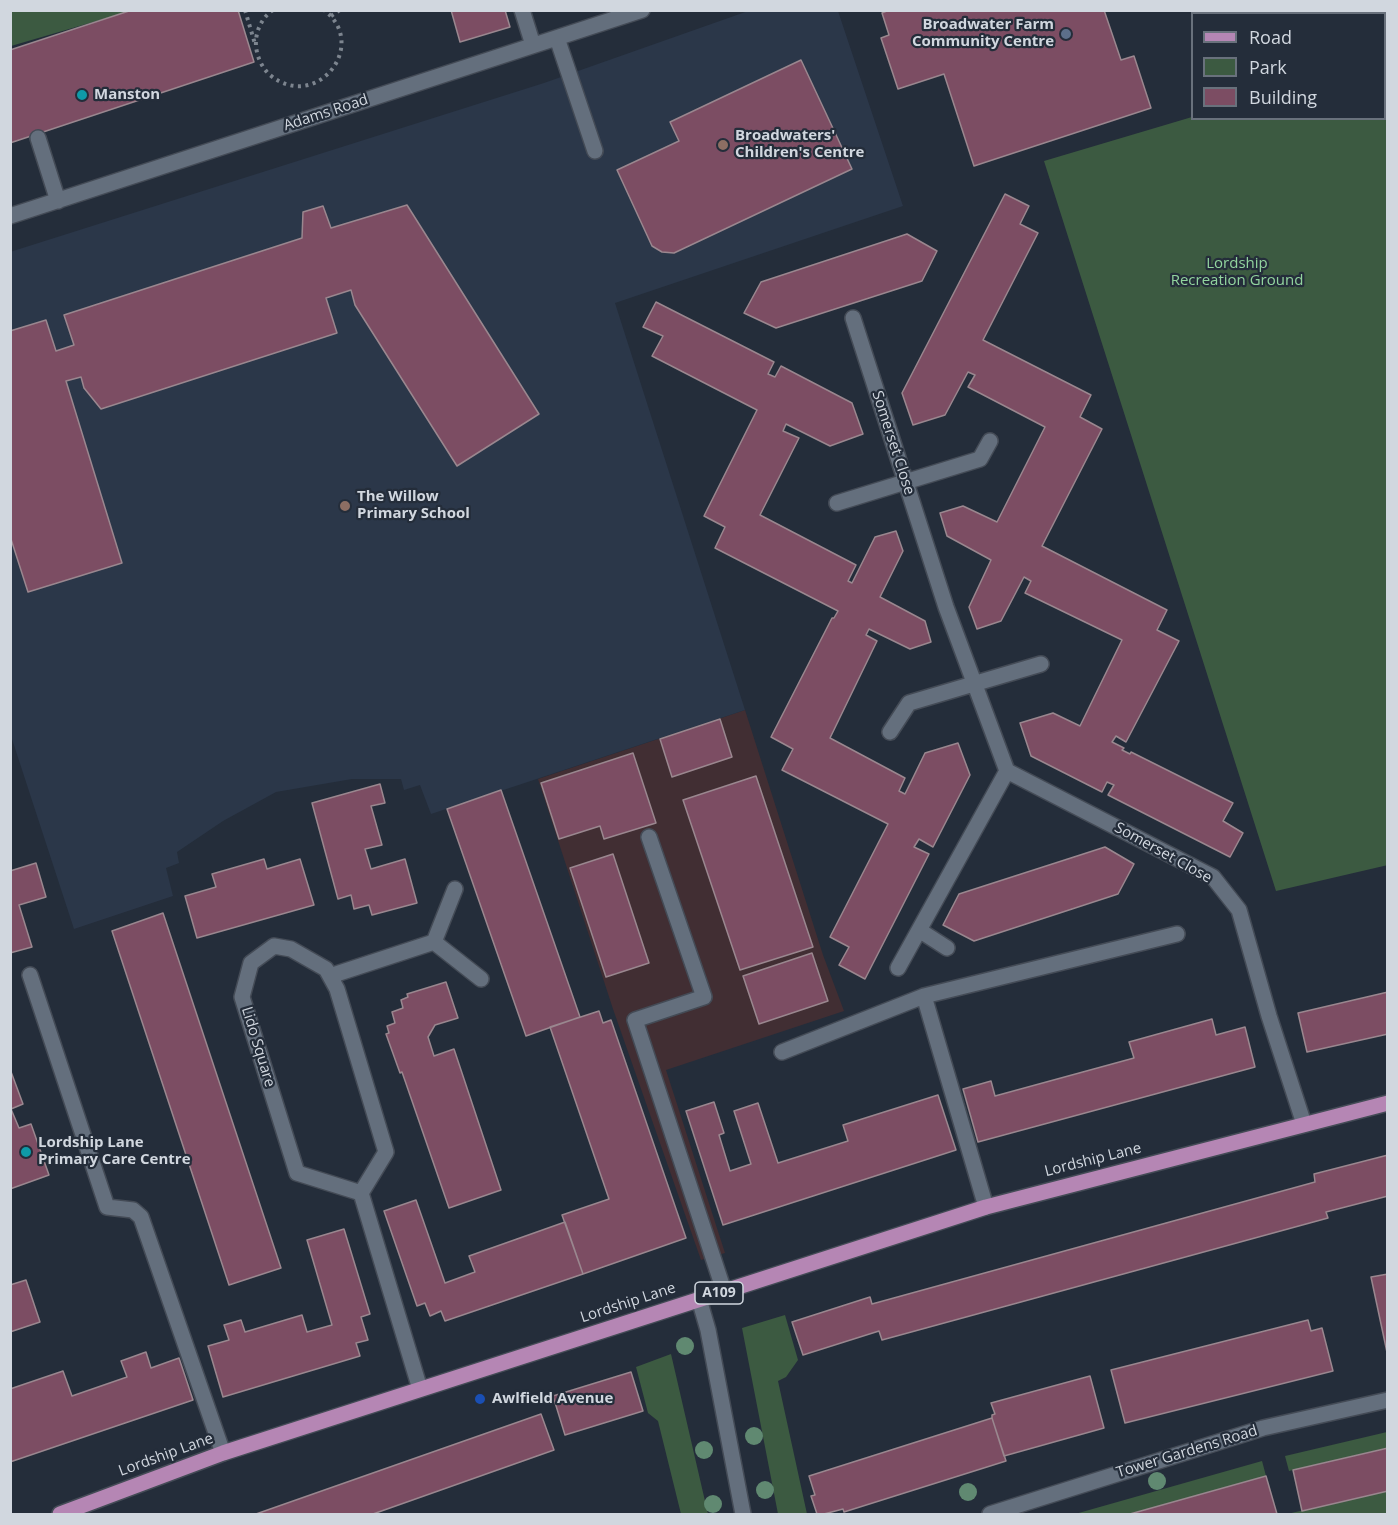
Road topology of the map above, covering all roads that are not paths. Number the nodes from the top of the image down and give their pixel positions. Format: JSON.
{"nodes":[{"id":1,"x":522,"y":10,"type":"edge"},
{"id":2,"x":642,"y":10,"type":"edge"},
{"id":3,"x":557,"y":38,"type":"junction"},
{"id":4,"x":533,"y":45,"type":"junction"},
{"id":5,"x":38,"y":138,"type":"dead end"},
{"id":6,"x":595,"y":151,"type":"dead end"},
{"id":7,"x":58,"y":201,"type":"junction"},
{"id":8,"x":10,"y":216,"type":"edge"},
{"id":9,"x":853,"y":318,"type":"dead end"},
{"id":10,"x":990,"y":441,"type":"dead end"},
{"id":11,"x":905,"y":482,"type":"junction"},
{"id":12,"x":837,"y":503,"type":"dead end"},
{"id":13,"x":1041,"y":664,"type":"dead end"},
{"id":14,"x":973,"y":682,"type":"junction"},
{"id":15,"x":890,"y":732,"type":"dead end"},
{"id":16,"x":1007,"y":771,"type":"junction"},
{"id":17,"x":649,"y":837,"type":"dead end"},
{"id":18,"x":455,"y":889,"type":"dead end"},
{"id":19,"x":919,"y":930,"type":"junction"},
{"id":20,"x":1177,"y":934,"type":"dead end"},
{"id":21,"x":434,"y":942,"type":"junction"},
{"id":22,"x":947,"y":948,"type":"dead end"},
{"id":23,"x":898,"y":968,"type":"dead end"},
{"id":24,"x":30,"y":975,"type":"dead end"},
{"id":25,"x":330,"y":976,"type":"junction"},
{"id":26,"x":481,"y":979,"type":"dead end"},
{"id":27,"x":924,"y":996,"type":"junction"},
{"id":28,"x":782,"y":1052,"type":"dead end"},
{"id":29,"x":1388,"y":1103,"type":"edge"},
{"id":30,"x":1304,"y":1124,"type":"junction"},
{"id":31,"x":361,"y":1192,"type":"junction"},
{"id":32,"x":986,"y":1206,"type":"junction"},
{"id":33,"x":724,"y":1291,"type":"junction"},
{"id":34,"x":699,"y":1299,"type":"junction"},
{"id":35,"x":420,"y":1389,"type":"junction"},
{"id":36,"x":1388,"y":1400,"type":"edge"},
{"id":37,"x":223,"y":1454,"type":"junction"},
{"id":38,"x":60,"y":1515,"type":"edge"},
{"id":39,"x":743,"y":1515,"type":"edge"},
{"id":40,"x":990,"y":1515,"type":"edge"}],
"edges":[{"from":1,"to":4,"type":"street"},
{"from":2,"to":3,"type":"street","name":"Adams Road"},
{"from":3,"to":4,"type":"street","name":"Adams Road"},
{"from":3,"to":6,"type":"street"},
{"from":4,"to":7,"type":"street","name":"Adams Road"},
{"from":5,"to":7,"type":"street"},
{"from":7,"to":8,"type":"street","name":"Adams Road"},
{"from":9,"to":11,"type":"street","name":"Somerset Close"},
{"from":10,"to":11,"type":"street"},
{"from":11,"to":12,"type":"street"},
{"from":11,"to":14,"type":"street","name":"Somerset Close"},
{"from":13,"to":14,"type":"street"},
{"from":14,"to":15,"type":"street"},
{"from":14,"to":16,"type":"street","name":"Somerset Close"},
{"from":16,"to":19,"type":"street"},
{"from":16,"to":30,"type":"street","name":"Somerset Close"},
{"from":17,"to":33,"type":"street"},
{"from":18,"to":21,"type":"street"},
{"from":19,"to":22,"type":"street"},
{"from":19,"to":23,"type":"street"},
{"from":20,"to":27,"type":"street"},
{"from":21,"to":25,"type":"street"},
{"from":21,"to":26,"type":"street"},
{"from":24,"to":37,"type":"street"},
{"from":25,"to":31,"type":"street","name":"Lido Square"},
{"from":25,"to":31,"type":"street","name":"Lido Square"},
{"from":27,"to":28,"type":"street"},
{"from":27,"to":32,"type":"street"},
{"from":29,"to":30,"type":"main road","name":"Lordship Lane","number":"A109"},
{"from":30,"to":32,"type":"main road","name":"Lordship Lane","number":"A109"},
{"from":31,"to":35,"type":"street"},
{"from":32,"to":33,"type":"main road","name":"Lordship Lane","number":"A109"},
{"from":33,"to":34,"type":"main road","name":"Lordship Lane","number":"A109"},
{"from":34,"to":35,"type":"main road","name":"Lordship Lane","number":"A109"},
{"from":34,"to":39,"type":"street"},
{"from":35,"to":37,"type":"main road","name":"Lordship Lane","number":"A109"},
{"from":36,"to":40,"type":"street","name":"Tower Gardens Road"},
{"from":37,"to":38,"type":"main road","name":"Lordship Lane","number":"A109"}]}
